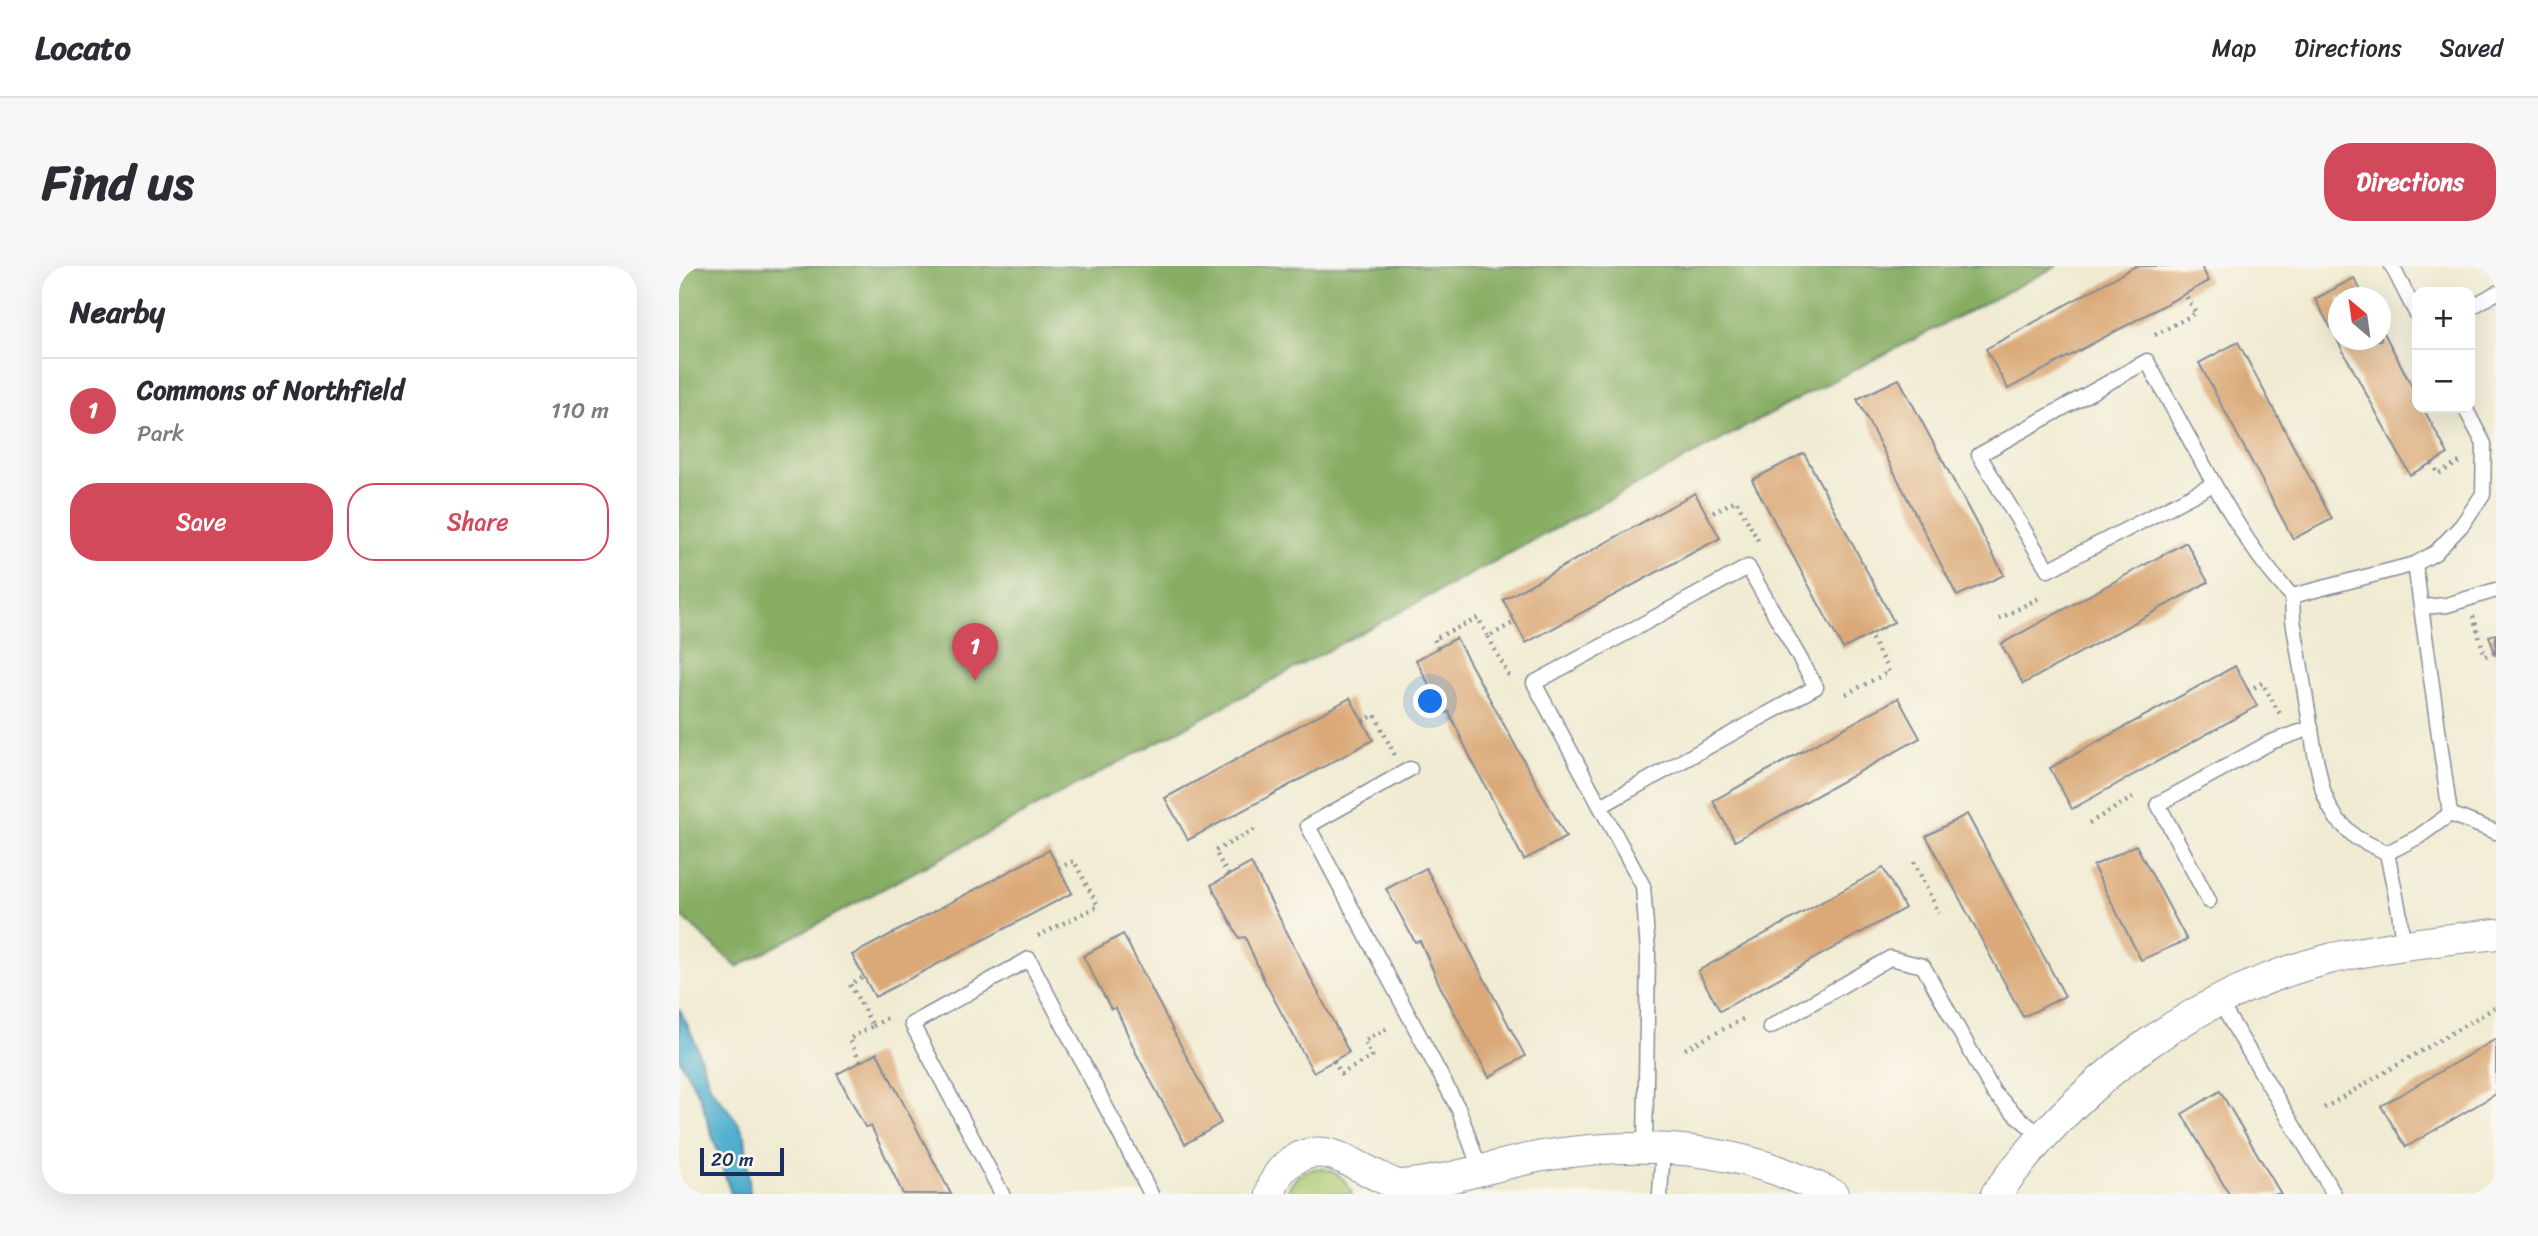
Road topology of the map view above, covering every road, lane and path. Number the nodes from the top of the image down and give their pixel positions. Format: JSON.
{"nodes":[{"id":1,"x":2392,"y":266,"type":"edge"},
{"id":2,"x":2496,"y":293,"type":"edge"},
{"id":3,"x":2185,"y":294,"type":"dead end"},
{"id":4,"x":2412,"y":305,"type":"edge"},
{"id":5,"x":2475,"y":305,"type":"edge"},
{"id":6,"x":2155,"y":335,"type":"dead end"},
{"id":7,"x":2468,"y":413,"type":"edge"},
{"id":8,"x":2468,"y":459,"type":"dead end"},
{"id":9,"x":2432,"y":463,"type":"dead end"},
{"id":10,"x":2214,"y":484,"type":"junction"},
{"id":11,"x":1707,"y":516,"type":"dead end"},
{"id":12,"x":1759,"y":542,"type":"dead end"},
{"id":13,"x":2415,"y":564,"type":"junction"},
{"id":14,"x":2496,"y":590,"type":"edge"},
{"id":15,"x":2292,"y":596,"type":"junction"},
{"id":16,"x":2041,"y":597,"type":"dead end"},
{"id":17,"x":2422,"y":607,"type":"junction"},
{"id":18,"x":2472,"y":614,"type":"dead end"},
{"id":19,"x":1999,"y":619,"type":"dead end"},
{"id":20,"x":1515,"y":622,"type":"dead end"},
{"id":21,"x":1870,"y":635,"type":"dead end"},
{"id":22,"x":1488,"y":637,"type":"junction"},
{"id":23,"x":1438,"y":648,"type":"dead end"},
{"id":24,"x":2494,"y":653,"type":"edge"},
{"id":25,"x":1509,"y":676,"type":"dead end"},
{"id":26,"x":2248,"y":691,"type":"dead end"},
{"id":27,"x":1846,"y":694,"type":"dead end"},
{"id":28,"x":2280,"y":714,"type":"dead end"},
{"id":29,"x":1363,"y":721,"type":"dead end"},
{"id":30,"x":2311,"y":728,"type":"junction"},
{"id":31,"x":1395,"y":755,"type":"dead end"},
{"id":32,"x":1410,"y":769,"type":"dead end"},
{"id":33,"x":2134,"y":797,"type":"dead end"},
{"id":34,"x":1601,"y":806,"type":"junction"},
{"id":35,"x":2450,"y":814,"type":"junction"},
{"id":36,"x":2089,"y":823,"type":"dead end"},
{"id":37,"x":1258,"y":828,"type":"dead end"},
{"id":38,"x":2496,"y":832,"type":"edge"},
{"id":39,"x":2387,"y":853,"type":"junction"},
{"id":40,"x":1914,"y":862,"type":"dead end"},
{"id":41,"x":1059,"y":868,"type":"dead end"},
{"id":42,"x":1229,"y":875,"type":"dead end"},
{"id":43,"x":2209,"y":901,"type":"dead end"},
{"id":44,"x":1939,"y":913,"type":"dead end"},
{"id":45,"x":2496,"y":933,"type":"edge"},
{"id":46,"x":1038,"y":936,"type":"dead end"},
{"id":47,"x":2403,"y":944,"type":"junction"},
{"id":48,"x":864,"y":977,"type":"dead end"},
{"id":49,"x":2219,"y":1001,"type":"junction"},
{"id":50,"x":2496,"y":1007,"type":"edge"},
{"id":51,"x":889,"y":1017,"type":"dead end"},
{"id":52,"x":1745,"y":1018,"type":"dead end"},
{"id":53,"x":873,"y":1026,"type":"junction"},
{"id":54,"x":1390,"y":1027,"type":"dead end"},
{"id":55,"x":1770,"y":1027,"type":"dead end"},
{"id":56,"x":1685,"y":1049,"type":"dead end"},
{"id":57,"x":1334,"y":1061,"type":"dead end"},
{"id":58,"x":860,"y":1062,"type":"dead end"},
{"id":59,"x":2324,"y":1108,"type":"dead end"},
{"id":60,"x":2042,"y":1137,"type":"junction"},
{"id":61,"x":1653,"y":1149,"type":"junction"},
{"id":62,"x":1480,"y":1170,"type":"junction"},
{"id":63,"x":1394,"y":1190,"type":"edge"},
{"id":64,"x":1002,"y":1194,"type":"edge"},
{"id":65,"x":1151,"y":1194,"type":"edge"},
{"id":66,"x":1271,"y":1194,"type":"edge"},
{"id":67,"x":1660,"y":1194,"type":"edge"},
{"id":68,"x":1833,"y":1194,"type":"edge"},
{"id":69,"x":1996,"y":1194,"type":"edge"},
{"id":70,"x":2334,"y":1194,"type":"edge"}],
"edges":[{"from":1,"to":4,"type":"lane"},
{"from":2,"to":5,"type":"lane"},
{"from":3,"to":6,"type":"path"},
{"from":7,"to":13,"type":"lane"},
{"from":8,"to":9,"type":"path"},
{"from":10,"to":10,"type":"lane"},
{"from":10,"to":15,"type":"lane"},
{"from":11,"to":12,"type":"path"},
{"from":13,"to":15,"type":"lane"},
{"from":13,"to":17,"type":"lane"},
{"from":14,"to":17,"type":"lane"},
{"from":15,"to":30,"type":"lane"},
{"from":16,"to":19,"type":"path"},
{"from":17,"to":35,"type":"lane"},
{"from":18,"to":24,"type":"path"},
{"from":20,"to":22,"type":"path"},
{"from":21,"to":27,"type":"path"},
{"from":22,"to":23,"type":"path"},
{"from":22,"to":25,"type":"path"},
{"from":26,"to":28,"type":"path"},
{"from":29,"to":31,"type":"path"},
{"from":30,"to":39,"type":"lane"},
{"from":30,"to":43,"type":"lane"},
{"from":32,"to":62,"type":"lane"},
{"from":33,"to":36,"type":"path"},
{"from":34,"to":34,"type":"lane"},
{"from":34,"to":61,"type":"lane"},
{"from":35,"to":38,"type":"lane"},
{"from":35,"to":39,"type":"lane"},
{"from":37,"to":42,"type":"path"},
{"from":39,"to":47,"type":"lane"},
{"from":40,"to":44,"type":"path"},
{"from":41,"to":46,"type":"path"},
{"from":45,"to":47,"type":"street"},
{"from":47,"to":49,"type":"street"},
{"from":48,"to":53,"type":"path"},
{"from":49,"to":60,"type":"street"},
{"from":49,"to":70,"type":"lane"},
{"from":50,"to":59,"type":"path"},
{"from":51,"to":53,"type":"path"},
{"from":52,"to":56,"type":"path"},
{"from":53,"to":58,"type":"path"},
{"from":54,"to":57,"type":"path"},
{"from":55,"to":60,"type":"lane"},
{"from":60,"to":69,"type":"street"},
{"from":61,"to":62,"type":"street"},
{"from":61,"to":67,"type":"lane"},
{"from":61,"to":68,"type":"street"},
{"from":62,"to":63,"type":"street"},
{"from":63,"to":66,"type":"street"},
{"from":64,"to":65,"type":"lane"}]}
